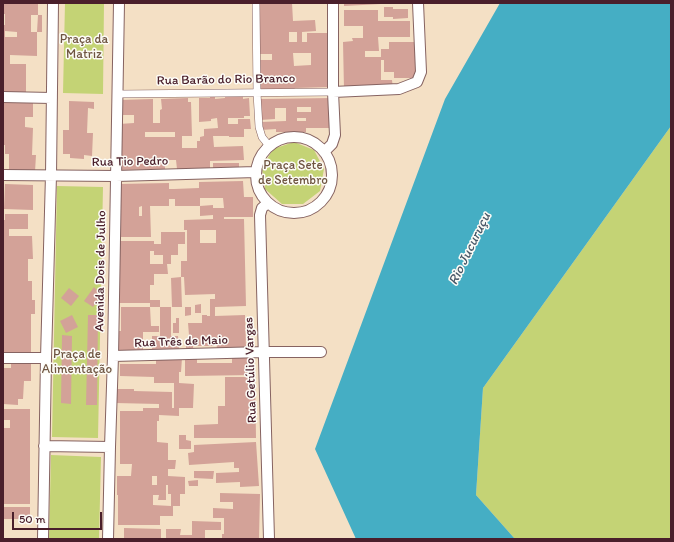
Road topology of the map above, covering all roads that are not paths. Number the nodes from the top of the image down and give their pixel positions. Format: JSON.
{"nodes":[{"id":1,"x":53,"y":3,"type":"edge"},
{"id":2,"x":119,"y":3,"type":"edge"},
{"id":3,"x":256,"y":3,"type":"edge"},
{"id":4,"x":333,"y":3,"type":"edge"},
{"id":5,"x":418,"y":3,"type":"edge"},
{"id":6,"x":333,"y":92,"type":"junction"},
{"id":7,"x":257,"y":93,"type":"junction"},
{"id":8,"x":118,"y":94,"type":"junction"},
{"id":9,"x":3,"y":97,"type":"edge"},
{"id":10,"x":52,"y":98,"type":"junction"},
{"id":11,"x":270,"y":147,"type":"junction"},
{"id":12,"x":324,"y":152,"type":"junction"},
{"id":13,"x":256,"y":172,"type":"junction"},
{"id":14,"x":3,"y":175,"type":"edge"},
{"id":15,"x":51,"y":175,"type":"junction"},
{"id":16,"x":116,"y":176,"type":"junction"},
{"id":17,"x":268,"y":203,"type":"junction"},
{"id":18,"x":264,"y":352,"type":"junction"},
{"id":19,"x":321,"y":352,"type":"dead end"},
{"id":20,"x":113,"y":356,"type":"junction"},
{"id":21,"x":3,"y":358,"type":"edge"},
{"id":22,"x":46,"y":358,"type":"junction"},
{"id":23,"x":44,"y":446,"type":"junction"},
{"id":24,"x":110,"y":447,"type":"junction"},
{"id":25,"x":43,"y":539,"type":"edge"},
{"id":26,"x":108,"y":539,"type":"edge"},
{"id":27,"x":269,"y":539,"type":"edge"}],
"edges":[{"from":1,"to":10,"type":"street"},
{"from":2,"to":8,"type":"street","name":"Avenida Dois de Julho"},
{"from":3,"to":7,"type":"street"},
{"from":4,"to":6,"type":"street"},
{"from":5,"to":6,"type":"street"},
{"from":6,"to":7,"type":"street","name":"Rua Barão do Rio Branco"},
{"from":6,"to":12,"type":"street"},
{"from":7,"to":8,"type":"street","name":"Rua Barão do Rio Branco"},
{"from":7,"to":11,"type":"street"},
{"from":8,"to":16,"type":"street","name":"Avenida Dois de Julho"},
{"from":9,"to":10,"type":"street"},
{"from":10,"to":15,"type":"street"},
{"from":11,"to":12,"type":"street"},
{"from":11,"to":13,"type":"street"},
{"from":12,"to":17,"type":"street"},
{"from":13,"to":16,"type":"street","name":"Rua Tio Pedro"},
{"from":13,"to":17,"type":"street"},
{"from":14,"to":15,"type":"street","name":"Rua Tio Pedro"},
{"from":15,"to":16,"type":"street","name":"Rua Tio Pedro"},
{"from":15,"to":22,"type":"street"},
{"from":16,"to":20,"type":"street","name":"Avenida Dois de Julho"},
{"from":17,"to":18,"type":"street","name":"Rua Getúlio Vargas"},
{"from":18,"to":19,"type":"street","name":"Rua Três de Maio"},
{"from":18,"to":20,"type":"street","name":"Rua Três de Maio"},
{"from":18,"to":27,"type":"street","name":"Rua Getúlio Vargas"},
{"from":20,"to":24,"type":"street","name":"Avenida Dois de Julho"},
{"from":21,"to":22,"type":"street"},
{"from":22,"to":23,"type":"street"},
{"from":23,"to":24,"type":"street"},
{"from":23,"to":25,"type":"street"},
{"from":24,"to":26,"type":"street","name":"Avenida Dois de Julho"}]}
